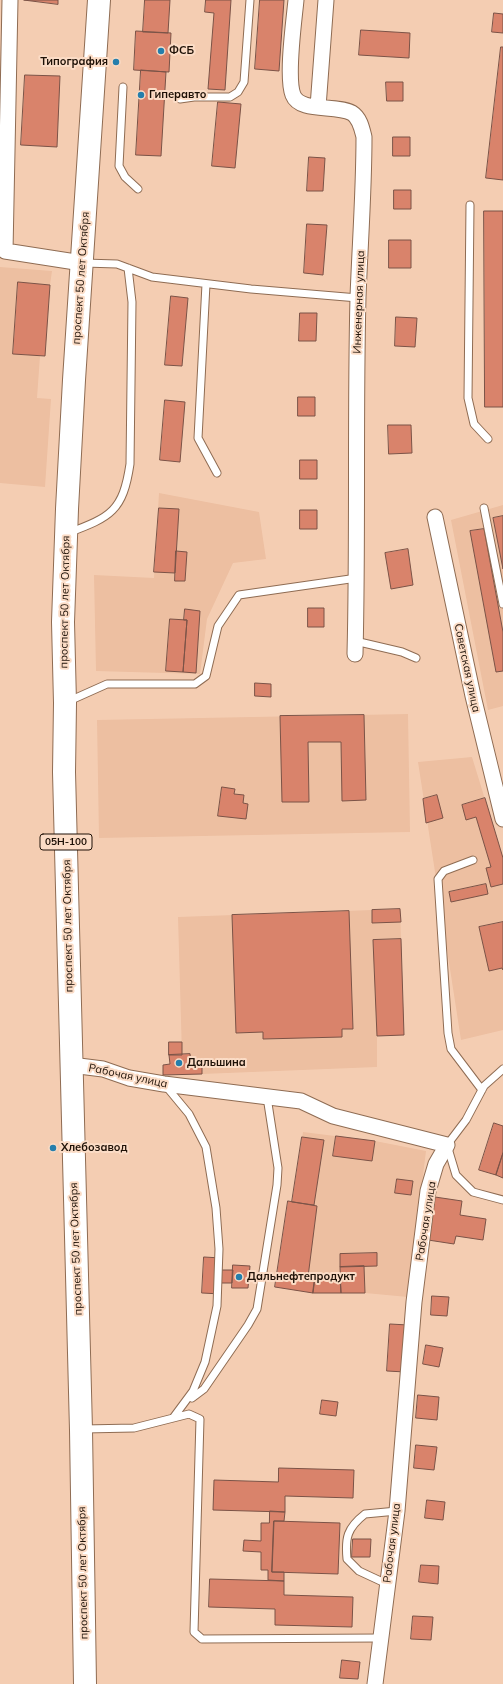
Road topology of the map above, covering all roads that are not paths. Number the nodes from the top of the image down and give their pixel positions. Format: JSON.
{"nodes":[{"id":1,"x":10,"y":0,"type":"edge"},
{"id":2,"x":99,"y":0,"type":"edge"},
{"id":3,"x":250,"y":0,"type":"edge"},
{"id":4,"x":296,"y":0,"type":"edge"},
{"id":5,"x":326,"y":0,"type":"edge"},
{"id":6,"x":123,"y":87,"type":"dead end"},
{"id":7,"x":180,"y":99,"type":"dead end"},
{"id":8,"x":318,"y":107,"type":"junction"},
{"id":9,"x":138,"y":189,"type":"dead end"},
{"id":10,"x":470,"y":205,"type":"dead end"},
{"id":11,"x":3,"y":251,"type":"edge"},
{"id":12,"x":82,"y":263,"type":"junction"},
{"id":13,"x":128,"y":268,"type":"junction"},
{"id":14,"x":206,"y":284,"type":"junction"},
{"id":15,"x":358,"y":298,"type":"junction"},
{"id":16,"x":488,"y":439,"type":"dead end"},
{"id":17,"x":217,"y":473,"type":"dead end"},
{"id":18,"x":484,"y":508,"type":"dead end"},
{"id":19,"x":435,"y":517,"type":"dead end"},
{"id":20,"x":66,"y":534,"type":"junction"},
{"id":21,"x":358,"y":578,"type":"junction"},
{"id":22,"x":503,"y":604,"type":"edge"},
{"id":23,"x":355,"y":648,"type":"joint"},
{"id":24,"x":416,"y":658,"type":"dead end"},
{"id":25,"x":65,"y":703,"type":"junction"},
{"id":26,"x":503,"y":819,"type":"edge"},
{"id":27,"x":473,"y":860,"type":"dead end"},
{"id":28,"x":71,"y":1065,"type":"junction"},
{"id":29,"x":503,"y":1069,"type":"edge"},
{"id":30,"x":164,"y":1084,"type":"junction"},
{"id":31,"x":482,"y":1090,"type":"junction"},
{"id":32,"x":268,"y":1097,"type":"junction"},
{"id":33,"x":447,"y":1145,"type":"junction"},
{"id":34,"x":503,"y":1200,"type":"edge"},
{"id":35,"x":184,"y":1403,"type":"junction"},
{"id":36,"x":173,"y":1418,"type":"junction"},
{"id":37,"x":81,"y":1430,"type":"junction"},
{"id":38,"x":397,"y":1511,"type":"junction"},
{"id":39,"x":387,"y":1584,"type":"junction"},
{"id":40,"x":380,"y":1638,"type":"junction"},
{"id":41,"x":85,"y":1684,"type":"edge"},
{"id":42,"x":375,"y":1684,"type":"edge"}],
"edges":[{"from":1,"to":11,"type":"street"},
{"from":2,"to":12,"type":"main road","name":"проспект 50 лет Октября","number":"05Н-100"},
{"from":3,"to":7,"type":"lane"},
{"from":4,"to":8,"type":"street","name":"Инженерная улица"},
{"from":5,"to":8,"type":"street"},
{"from":6,"to":9,"type":"lane"},
{"from":8,"to":15,"type":"street","name":"Инженерная улица"},
{"from":10,"to":16,"type":"lane"},
{"from":11,"to":12,"type":"street"},
{"from":12,"to":13,"type":"lane"},
{"from":12,"to":20,"type":"main road","name":"проспект 50 лет Октября","number":"05Н-100"},
{"from":13,"to":14,"type":"lane"},
{"from":13,"to":20,"type":"lane"},
{"from":14,"to":15,"type":"lane"},
{"from":14,"to":17,"type":"lane"},
{"from":15,"to":21,"type":"street","name":"Инженерная улица"},
{"from":18,"to":22,"type":"lane"},
{"from":19,"to":26,"type":"street","name":"Советская улица"},
{"from":20,"to":25,"type":"main road","name":"проспект 50 лет Октября","number":"05Н-100"},
{"from":21,"to":23,"type":"street","name":"Инженерная улица"},
{"from":21,"to":25,"type":"lane"},
{"from":23,"to":24,"type":"lane"},
{"from":25,"to":28,"type":"main road","name":"проспект 50 лет Октября","number":"05Н-100"},
{"from":27,"to":31,"type":"lane"},
{"from":28,"to":30,"type":"street","name":"Рабочая улица"},
{"from":28,"to":37,"type":"main road","name":"проспект 50 лет Октября","number":"05Н-100"},
{"from":29,"to":31,"type":"lane"},
{"from":30,"to":32,"type":"street","name":"Рабочая улица"},
{"from":30,"to":35,"type":"lane"},
{"from":31,"to":33,"type":"lane"},
{"from":32,"to":33,"type":"street","name":"Рабочая улица"},
{"from":32,"to":35,"type":"lane"},
{"from":33,"to":34,"type":"lane"},
{"from":33,"to":38,"type":"street","name":"Рабочая улица"},
{"from":35,"to":36,"type":"lane"},
{"from":36,"to":37,"type":"lane"},
{"from":36,"to":40,"type":"lane"},
{"from":37,"to":41,"type":"main road","name":"проспект 50 лет Октября","number":"05Н-100"},
{"from":38,"to":39,"type":"street","name":"Рабочая улица"},
{"from":38,"to":39,"type":"lane"},
{"from":39,"to":40,"type":"street","name":"Рабочая улица"},
{"from":40,"to":42,"type":"street","name":"Рабочая улица"}]}
